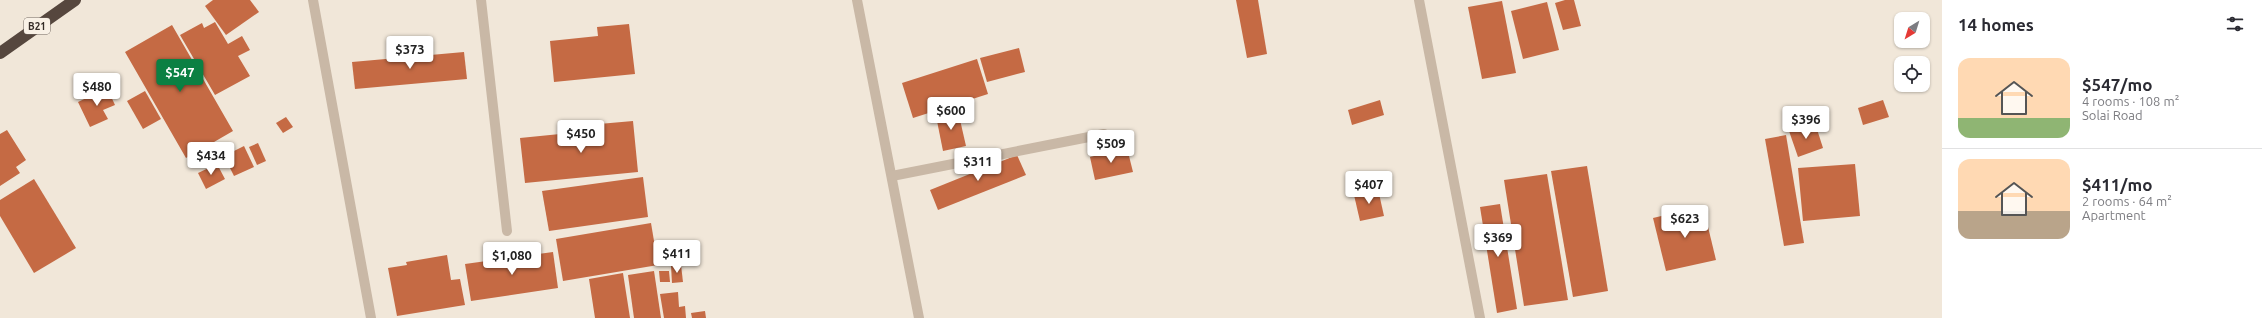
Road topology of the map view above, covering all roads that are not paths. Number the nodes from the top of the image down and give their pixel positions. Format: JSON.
{"nodes":[{"id":1,"x":75,"y":0,"type":"edge"},
{"id":2,"x":313,"y":0,"type":"edge"},
{"id":3,"x":481,"y":0,"type":"edge"},
{"id":4,"x":857,"y":0,"type":"edge"},
{"id":5,"x":1419,"y":0,"type":"edge"},
{"id":6,"x":0,"y":53,"type":"edge"},
{"id":7,"x":1104,"y":134,"type":"dead end"},
{"id":8,"x":892,"y":176,"type":"junction"},
{"id":9,"x":507,"y":230,"type":"dead end"},
{"id":10,"x":371,"y":318,"type":"edge"},
{"id":11,"x":920,"y":318,"type":"edge"},
{"id":12,"x":1480,"y":318,"type":"edge"}],
"edges":[{"from":1,"to":6,"type":"highway","number":"B21"},
{"from":2,"to":10,"type":"street"},
{"from":3,"to":9,"type":"street"},
{"from":4,"to":8,"type":"street"},
{"from":5,"to":12,"type":"street"},
{"from":7,"to":8,"type":"street"},
{"from":8,"to":11,"type":"street"}]}
